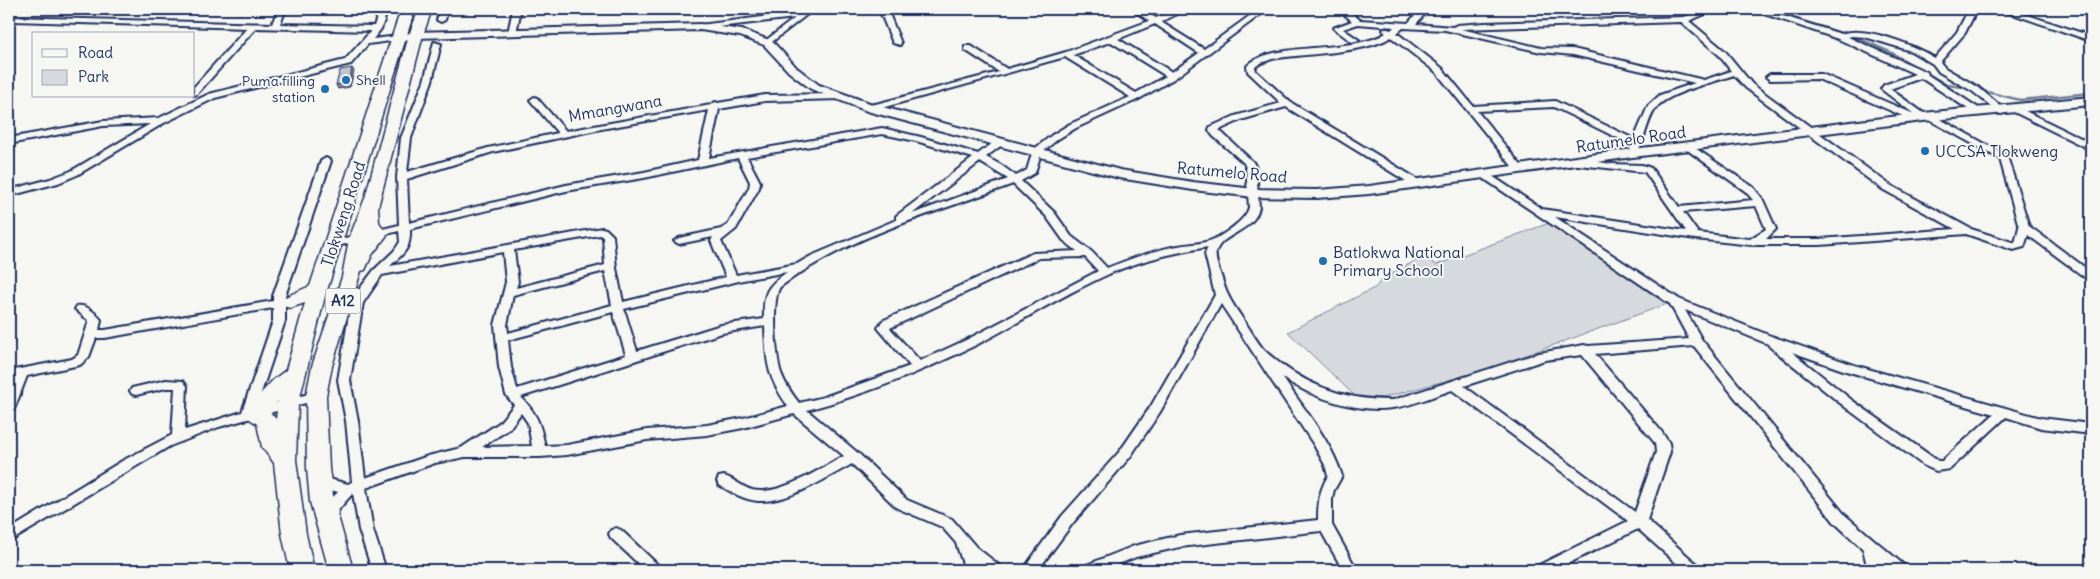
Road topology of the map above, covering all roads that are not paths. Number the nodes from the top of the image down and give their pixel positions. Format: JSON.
{"nodes":[{"id":1,"x":282,"y":9,"type":"edge"},
{"id":2,"x":384,"y":9,"type":"edge"},
{"id":3,"x":408,"y":9,"type":"edge"},
{"id":4,"x":425,"y":9,"type":"edge"},
{"id":5,"x":444,"y":9,"type":"edge"},
{"id":6,"x":517,"y":9,"type":"edge"},
{"id":7,"x":883,"y":9,"type":"edge"},
{"id":8,"x":1136,"y":9,"type":"edge"},
{"id":9,"x":1183,"y":9,"type":"edge"},
{"id":10,"x":1264,"y":9,"type":"edge"},
{"id":11,"x":1342,"y":9,"type":"edge"},
{"id":12,"x":1425,"y":9,"type":"edge"},
{"id":13,"x":1713,"y":9,"type":"edge"},
{"id":14,"x":1754,"y":9,"type":"edge"},
{"id":15,"x":1973,"y":9,"type":"edge"},
{"id":16,"x":2002,"y":9,"type":"edge"},
{"id":17,"x":807,"y":12,"type":"edge"},
{"id":18,"x":13,"y":19,"type":"dead end"},
{"id":19,"x":441,"y":20,"type":"dead end"},
{"id":20,"x":1685,"y":20,"type":"junction"},
{"id":21,"x":1156,"y":22,"type":"junction"},
{"id":22,"x":1358,"y":22,"type":"junction"},
{"id":23,"x":1378,"y":22,"type":"junction"},
{"id":24,"x":254,"y":24,"type":"junction"},
{"id":25,"x":276,"y":25,"type":"junction"},
{"id":26,"x":1405,"y":25,"type":"junction"},
{"id":27,"x":700,"y":27,"type":"junction"},
{"id":28,"x":1445,"y":28,"type":"junction"},
{"id":29,"x":377,"y":29,"type":"junction"},
{"id":30,"x":512,"y":33,"type":"junction"},
{"id":31,"x":1392,"y":34,"type":"junction"},
{"id":32,"x":407,"y":37,"type":"junction"},
{"id":33,"x":1841,"y":37,"type":"junction"},
{"id":34,"x":1112,"y":39,"type":"junction"},
{"id":35,"x":1355,"y":40,"type":"dead end"},
{"id":36,"x":2091,"y":40,"type":"edge"},
{"id":37,"x":367,"y":42,"type":"junction"},
{"id":38,"x":898,"y":42,"type":"dead end"},
{"id":39,"x":768,"y":43,"type":"junction"},
{"id":40,"x":437,"y":44,"type":"dead end"},
{"id":41,"x":968,"y":48,"type":"dead end"},
{"id":42,"x":1914,"y":49,"type":"junction"},
{"id":43,"x":1942,"y":52,"type":"junction"},
{"id":44,"x":1205,"y":54,"type":"junction"},
{"id":45,"x":1067,"y":55,"type":"junction"},
{"id":46,"x":1936,"y":62,"type":"junction"},
{"id":47,"x":1005,"y":72,"type":"junction"},
{"id":48,"x":1736,"y":72,"type":"junction"},
{"id":49,"x":1924,"y":74,"type":"junction"},
{"id":50,"x":1172,"y":76,"type":"junction"},
{"id":51,"x":1770,"y":77,"type":"dead end"},
{"id":52,"x":1705,"y":83,"type":"junction"},
{"id":53,"x":195,"y":91,"type":"edge"},
{"id":54,"x":838,"y":97,"type":"junction"},
{"id":55,"x":1136,"y":97,"type":"junction"},
{"id":56,"x":187,"y":98,"type":"edge"},
{"id":57,"x":534,"y":100,"type":"dead end"},
{"id":58,"x":2091,"y":101,"type":"edge"},
{"id":59,"x":1287,"y":104,"type":"junction"},
{"id":60,"x":714,"y":105,"type":"junction"},
{"id":61,"x":871,"y":108,"type":"junction"},
{"id":62,"x":1472,"y":109,"type":"junction"},
{"id":63,"x":2017,"y":110,"type":"junction"},
{"id":64,"x":2001,"y":111,"type":"junction"},
{"id":65,"x":1980,"y":113,"type":"junction"},
{"id":66,"x":1922,"y":117,"type":"junction"},
{"id":67,"x":158,"y":121,"type":"junction"},
{"id":68,"x":1810,"y":131,"type":"junction"},
{"id":69,"x":563,"y":133,"type":"junction"},
{"id":70,"x":9,"y":141,"type":"edge"},
{"id":71,"x":1000,"y":142,"type":"junction"},
{"id":72,"x":1689,"y":147,"type":"junction"},
{"id":73,"x":2091,"y":147,"type":"edge"},
{"id":74,"x":1635,"y":149,"type":"junction"},
{"id":75,"x":1036,"y":152,"type":"junction"},
{"id":76,"x":741,"y":154,"type":"junction"},
{"id":77,"x":979,"y":157,"type":"junction"},
{"id":78,"x":326,"y":160,"type":"dead end"},
{"id":79,"x":703,"y":161,"type":"junction"},
{"id":80,"x":1578,"y":162,"type":"junction"},
{"id":81,"x":1519,"y":169,"type":"junction"},
{"id":82,"x":1483,"y":174,"type":"junction"},
{"id":83,"x":402,"y":177,"type":"junction"},
{"id":84,"x":1015,"y":180,"type":"junction"},
{"id":85,"x":1418,"y":184,"type":"junction"},
{"id":86,"x":1254,"y":192,"type":"junction"},
{"id":87,"x":9,"y":193,"type":"edge"},
{"id":88,"x":373,"y":198,"type":"junction"},
{"id":89,"x":1759,"y":203,"type":"junction"},
{"id":90,"x":1676,"y":210,"type":"junction"},
{"id":91,"x":1537,"y":211,"type":"junction"},
{"id":92,"x":891,"y":225,"type":"junction"},
{"id":93,"x":2024,"y":227,"type":"junction"},
{"id":94,"x":406,"y":228,"type":"junction"},
{"id":95,"x":728,"y":231,"type":"junction"},
{"id":96,"x":1967,"y":231,"type":"junction"},
{"id":97,"x":378,"y":235,"type":"junction"},
{"id":98,"x":1695,"y":236,"type":"junction"},
{"id":99,"x":358,"y":239,"type":"junction"},
{"id":100,"x":679,"y":241,"type":"dead end"},
{"id":101,"x":1752,"y":242,"type":"junction"},
{"id":102,"x":1215,"y":243,"type":"junction"},
{"id":103,"x":333,"y":244,"type":"junction"},
{"id":104,"x":508,"y":248,"type":"junction"},
{"id":105,"x":1088,"y":254,"type":"junction"},
{"id":106,"x":609,"y":267,"type":"junction"},
{"id":107,"x":800,"y":267,"type":"junction"},
{"id":108,"x":378,"y":272,"type":"junction"},
{"id":109,"x":1105,"y":272,"type":"junction"},
{"id":110,"x":760,"y":273,"type":"junction"},
{"id":111,"x":351,"y":278,"type":"junction"},
{"id":112,"x":2091,"y":278,"type":"edge"},
{"id":113,"x":732,"y":279,"type":"junction"},
{"id":114,"x":772,"y":289,"type":"junction"},
{"id":115,"x":510,"y":293,"type":"junction"},
{"id":116,"x":1221,"y":295,"type":"junction"},
{"id":117,"x":316,"y":298,"type":"junction"},
{"id":118,"x":1675,"y":302,"type":"junction"},
{"id":119,"x":284,"y":303,"type":"junction"},
{"id":120,"x":617,"y":307,"type":"junction"},
{"id":121,"x":81,"y":309,"type":"dead end"},
{"id":122,"x":769,"y":322,"type":"junction"},
{"id":123,"x":92,"y":334,"type":"junction"},
{"id":124,"x":502,"y":338,"type":"junction"},
{"id":125,"x":1767,"y":339,"type":"junction"},
{"id":126,"x":1696,"y":342,"type":"junction"},
{"id":127,"x":1584,"y":349,"type":"junction"},
{"id":128,"x":1258,"y":351,"type":"junction"},
{"id":129,"x":633,"y":357,"type":"junction"},
{"id":130,"x":918,"y":366,"type":"junction"},
{"id":131,"x":22,"y":373,"type":"junction"},
{"id":132,"x":295,"y":374,"type":"junction"},
{"id":133,"x":9,"y":375,"type":"edge"},
{"id":134,"x":1454,"y":385,"type":"junction"},
{"id":135,"x":136,"y":391,"type":"dead end"},
{"id":136,"x":316,"y":396,"type":"junction"},
{"id":137,"x":516,"y":401,"type":"junction"},
{"id":138,"x":288,"y":405,"type":"junction"},
{"id":139,"x":9,"y":407,"type":"edge"},
{"id":140,"x":796,"y":408,"type":"junction"},
{"id":141,"x":251,"y":413,"type":"junction"},
{"id":142,"x":2003,"y":413,"type":"junction"},
{"id":143,"x":2091,"y":429,"type":"edge"},
{"id":144,"x":178,"y":437,"type":"junction"},
{"id":145,"x":465,"y":452,"type":"junction"},
{"id":146,"x":540,"y":452,"type":"junction"},
{"id":147,"x":854,"y":457,"type":"junction"},
{"id":148,"x":285,"y":460,"type":"junction"},
{"id":149,"x":318,"y":469,"type":"junction"},
{"id":150,"x":724,"y":481,"type":"dead end"},
{"id":151,"x":353,"y":487,"type":"junction"},
{"id":152,"x":1639,"y":522,"type":"junction"},
{"id":153,"x":1325,"y":526,"type":"junction"},
{"id":154,"x":328,"y":527,"type":"junction"},
{"id":155,"x":616,"y":534,"type":"dead end"},
{"id":156,"x":9,"y":537,"type":"edge"},
{"id":157,"x":962,"y":540,"type":"junction"},
{"id":158,"x":1870,"y":546,"type":"junction"},
{"id":159,"x":302,"y":570,"type":"edge"},
{"id":160,"x":342,"y":570,"type":"edge"},
{"id":161,"x":379,"y":570,"type":"edge"},
{"id":162,"x":654,"y":570,"type":"edge"},
{"id":163,"x":972,"y":570,"type":"edge"},
{"id":164,"x":995,"y":570,"type":"edge"},
{"id":165,"x":1030,"y":570,"type":"edge"},
{"id":166,"x":1089,"y":570,"type":"edge"},
{"id":167,"x":1350,"y":570,"type":"edge"},
{"id":168,"x":1542,"y":570,"type":"edge"},
{"id":169,"x":1694,"y":570,"type":"edge"},
{"id":170,"x":1875,"y":570,"type":"edge"},
{"id":171,"x":1900,"y":570,"type":"edge"}],
"edges":[{"from":1,"to":25,"type":"street"},
{"from":2,"to":29,"type":"street"},
{"from":3,"to":32,"type":"main road","name":"Tlokweng Road","number":"A12"},
{"from":4,"to":32,"type":"main road","name":"Tlokweng Road","number":"A12"},
{"from":5,"to":19,"type":"street"},
{"from":6,"to":30,"type":"street"},
{"from":7,"to":38,"type":"street"},
{"from":8,"to":21,"type":"street"},
{"from":9,"to":21,"type":"street"},
{"from":10,"to":44,"type":"street"},
{"from":11,"to":22,"type":"street"},
{"from":12,"to":26,"type":"street"},
{"from":13,"to":20,"type":"street"},
{"from":14,"to":33,"type":"street"},
{"from":15,"to":43,"type":"street"},
{"from":16,"to":36,"type":"street"},
{"from":17,"to":27,"type":"street"},
{"from":17,"to":39,"type":"street"},
{"from":18,"to":24,"type":"street"},
{"from":20,"to":28,"type":"street"},
{"from":20,"to":48,"type":"street"},
{"from":21,"to":34,"type":"street"},
{"from":21,"to":44,"type":"street"},
{"from":22,"to":23,"type":"street"},
{"from":22,"to":35,"type":"street"},
{"from":23,"to":26,"type":"street"},
{"from":23,"to":31,"type":"street"},
{"from":24,"to":25,"type":"street"},
{"from":24,"to":53,"type":"street"},
{"from":25,"to":29,"type":"street"},
{"from":26,"to":28,"type":"street"},
{"from":26,"to":31,"type":"street"},
{"from":27,"to":30,"type":"street","name":"Ratumelo Road"},
{"from":27,"to":39,"type":"street","name":"Ratumelo Road"},
{"from":28,"to":52,"type":"street"},
{"from":29,"to":37,"type":"street"},
{"from":30,"to":32,"type":"street","name":"Ratumelo Road"},
{"from":31,"to":59,"type":"street"},
{"from":31,"to":62,"type":"street"},
{"from":32,"to":37,"type":"street"},
{"from":32,"to":88,"type":"main road","name":"Tlokweng Road","number":"A12"},
{"from":32,"to":103,"type":"main road","name":"Tlokweng Road","number":"A12"},
{"from":33,"to":42,"type":"street"},
{"from":33,"to":49,"type":"street"},
{"from":34,"to":45,"type":"street"},
{"from":34,"to":50,"type":"street"},
{"from":37,"to":67,"type":"street"},
{"from":39,"to":54,"type":"street","name":"Ratumelo Road"},
{"from":40,"to":83,"type":"street"},
{"from":41,"to":47,"type":"street"},
{"from":42,"to":43,"type":"street"},
{"from":42,"to":46,"type":"street"},
{"from":43,"to":46,"type":"street"},
{"from":44,"to":50,"type":"street"},
{"from":45,"to":47,"type":"street"},
{"from":45,"to":55,"type":"street"},
{"from":46,"to":64,"type":"street"},
{"from":47,"to":61,"type":"street"},
{"from":48,"to":52,"type":"street"},
{"from":48,"to":68,"type":"street"},
{"from":49,"to":65,"type":"street"},
{"from":49,"to":66,"type":"street"},
{"from":50,"to":55,"type":"street"},
{"from":51,"to":66,"type":"street"},
{"from":52,"to":74,"type":"street"},
{"from":54,"to":60,"type":"street","name":"Mmangwana"},
{"from":54,"to":61,"type":"street","name":"Ratumelo Road"},
{"from":55,"to":75,"type":"street"},
{"from":56,"to":67,"type":"street"},
{"from":57,"to":69,"type":"street"},
{"from":58,"to":63,"type":"street","name":"Ratumelo Road"},
{"from":59,"to":85,"type":"street"},
{"from":59,"to":86,"type":"street"},
{"from":60,"to":69,"type":"street","name":"Mmangwana"},
{"from":60,"to":79,"type":"street"},
{"from":61,"to":71,"type":"street","name":"Ratumelo Road"},
{"from":62,"to":74,"type":"street"},
{"from":62,"to":81,"type":"street"},
{"from":63,"to":64,"type":"street","name":"Ratumelo Road"},
{"from":63,"to":73,"type":"street"},
{"from":64,"to":65,"type":"street","name":"Ratumelo Road"},
{"from":65,"to":66,"type":"street","name":"Ratumelo Road"},
{"from":66,"to":68,"type":"street","name":"Ratumelo Road"},
{"from":66,"to":93,"type":"street"},
{"from":67,"to":70,"type":"street"},
{"from":67,"to":87,"type":"street"},
{"from":68,"to":72,"type":"street","name":"Ratumelo Road"},
{"from":68,"to":96,"type":"street"},
{"from":69,"to":83,"type":"street","name":"Mmangwana"},
{"from":71,"to":75,"type":"street","name":"Ratumelo Road"},
{"from":71,"to":77,"type":"street"},
{"from":72,"to":74,"type":"street","name":"Ratumelo Road"},
{"from":72,"to":89,"type":"street"},
{"from":74,"to":80,"type":"street","name":"Ratumelo Road"},
{"from":75,"to":84,"type":"street"},
{"from":75,"to":86,"type":"street","name":"Ratumelo Road"},
{"from":76,"to":77,"type":"street"},
{"from":76,"to":79,"type":"street"},
{"from":76,"to":95,"type":"street"},
{"from":77,"to":84,"type":"street"},
{"from":77,"to":92,"type":"street"},
{"from":78,"to":119,"type":"street"},
{"from":79,"to":94,"type":"street"},
{"from":80,"to":81,"type":"street","name":"Ratumelo Road"},
{"from":80,"to":90,"type":"street"},
{"from":81,"to":82,"type":"street","name":"Ratumelo Road"},
{"from":82,"to":85,"type":"street","name":"Ratumelo Road"},
{"from":82,"to":91,"type":"street"},
{"from":83,"to":94,"type":"street"},
{"from":84,"to":92,"type":"street"},
{"from":84,"to":105,"type":"street"},
{"from":85,"to":86,"type":"street","name":"Ratumelo Road"},
{"from":86,"to":102,"type":"street"},
{"from":88,"to":97,"type":"main road"},
{"from":88,"to":99,"type":"main road","name":"Tlokweng Road","number":"A12"},
{"from":89,"to":90,"type":"street"},
{"from":89,"to":101,"type":"street"},
{"from":90,"to":98,"type":"street"},
{"from":91,"to":98,"type":"street"},
{"from":91,"to":118,"type":"street"},
{"from":92,"to":107,"type":"street"},
{"from":93,"to":96,"type":"street"},
{"from":93,"to":112,"type":"street"},
{"from":94,"to":97,"type":"street"},
{"from":94,"to":108,"type":"street"},
{"from":95,"to":100,"type":"street"},
{"from":95,"to":113,"type":"street"},
{"from":96,"to":101,"type":"street"},
{"from":97,"to":99,"type":"street"},
{"from":97,"to":111,"type":"main road"},
{"from":98,"to":101,"type":"street"},
{"from":99,"to":103,"type":"street"},
{"from":99,"to":111,"type":"main road","name":"Tlokweng Road","number":"A12"},
{"from":102,"to":109,"type":"street"},
{"from":102,"to":116,"type":"street"},
{"from":103,"to":117,"type":"main road","name":"Tlokweng Road","number":"A12"},
{"from":104,"to":106,"type":"street"},
{"from":104,"to":108,"type":"street"},
{"from":104,"to":115,"type":"street"},
{"from":105,"to":109,"type":"street"},
{"from":105,"to":130,"type":"street"},
{"from":106,"to":115,"type":"street"},
{"from":106,"to":120,"type":"street"},
{"from":107,"to":110,"type":"street"},
{"from":107,"to":114,"type":"street"},
{"from":108,"to":151,"type":"street"},
{"from":109,"to":130,"type":"street"},
{"from":110,"to":113,"type":"street"},
{"from":110,"to":114,"type":"street"},
{"from":111,"to":136,"type":"main road","name":"Tlokweng Road","number":"A12"},
{"from":113,"to":120,"type":"street"},
{"from":114,"to":122,"type":"street"},
{"from":115,"to":124,"type":"street"},
{"from":116,"to":128,"type":"street"},
{"from":116,"to":165,"type":"street"},
{"from":117,"to":119,"type":"main road"},
{"from":117,"to":132,"type":"main road","name":"Tlokweng Road","number":"A12"},
{"from":118,"to":125,"type":"street"},
{"from":118,"to":126,"type":"street"},
{"from":119,"to":123,"type":"street"},
{"from":119,"to":141,"type":"street"},
{"from":120,"to":124,"type":"street"},
{"from":120,"to":129,"type":"street"},
{"from":121,"to":123,"type":"street"},
{"from":122,"to":129,"type":"street"},
{"from":122,"to":140,"type":"street"},
{"from":123,"to":131,"type":"street"},
{"from":124,"to":137,"type":"street"},
{"from":125,"to":142,"type":"street"},
{"from":125,"to":142,"type":"street"},
{"from":126,"to":127,"type":"street"},
{"from":126,"to":158,"type":"street"},
{"from":127,"to":134,"type":"street"},
{"from":127,"to":152,"type":"street"},
{"from":128,"to":134,"type":"street"},
{"from":128,"to":153,"type":"street"},
{"from":129,"to":137,"type":"street"},
{"from":130,"to":140,"type":"street"},
{"from":131,"to":133,"type":"street"},
{"from":131,"to":139,"type":"street"},
{"from":132,"to":138,"type":"main road","name":"Tlokweng Road","number":"A12"},
{"from":132,"to":141,"type":"main road"},
{"from":134,"to":152,"type":"street"},
{"from":135,"to":144,"type":"street"},
{"from":136,"to":138,"type":"street"},
{"from":136,"to":149,"type":"main road","name":"Tlokweng Road","number":"A12"},
{"from":137,"to":145,"type":"street"},
{"from":137,"to":146,"type":"street"},
{"from":138,"to":141,"type":"street"},
{"from":138,"to":148,"type":"main road","name":"Tlokweng Road","number":"A12"},
{"from":140,"to":146,"type":"street"},
{"from":140,"to":147,"type":"street"},
{"from":141,"to":144,"type":"street"},
{"from":141,"to":148,"type":"main road"},
{"from":142,"to":143,"type":"street"},
{"from":144,"to":156,"type":"street"},
{"from":145,"to":146,"type":"street"},
{"from":145,"to":151,"type":"street"},
{"from":147,"to":150,"type":"street"},
{"from":147,"to":157,"type":"street"},
{"from":148,"to":159,"type":"main road","name":"Tlokweng Road","number":"A12"},
{"from":149,"to":151,"type":"street"},
{"from":149,"to":154,"type":"main road","name":"Tlokweng Road","number":"A12"},
{"from":151,"to":154,"type":"street"},
{"from":151,"to":161,"type":"street"},
{"from":152,"to":168,"type":"street"},
{"from":152,"to":169,"type":"street"},
{"from":153,"to":166,"type":"street"},
{"from":153,"to":167,"type":"street"},
{"from":154,"to":160,"type":"main road","name":"Tlokweng Road","number":"A12"},
{"from":155,"to":162,"type":"street"},
{"from":157,"to":163,"type":"street"},
{"from":157,"to":164,"type":"street"},
{"from":158,"to":170,"type":"street"},
{"from":158,"to":171,"type":"street"}]}
